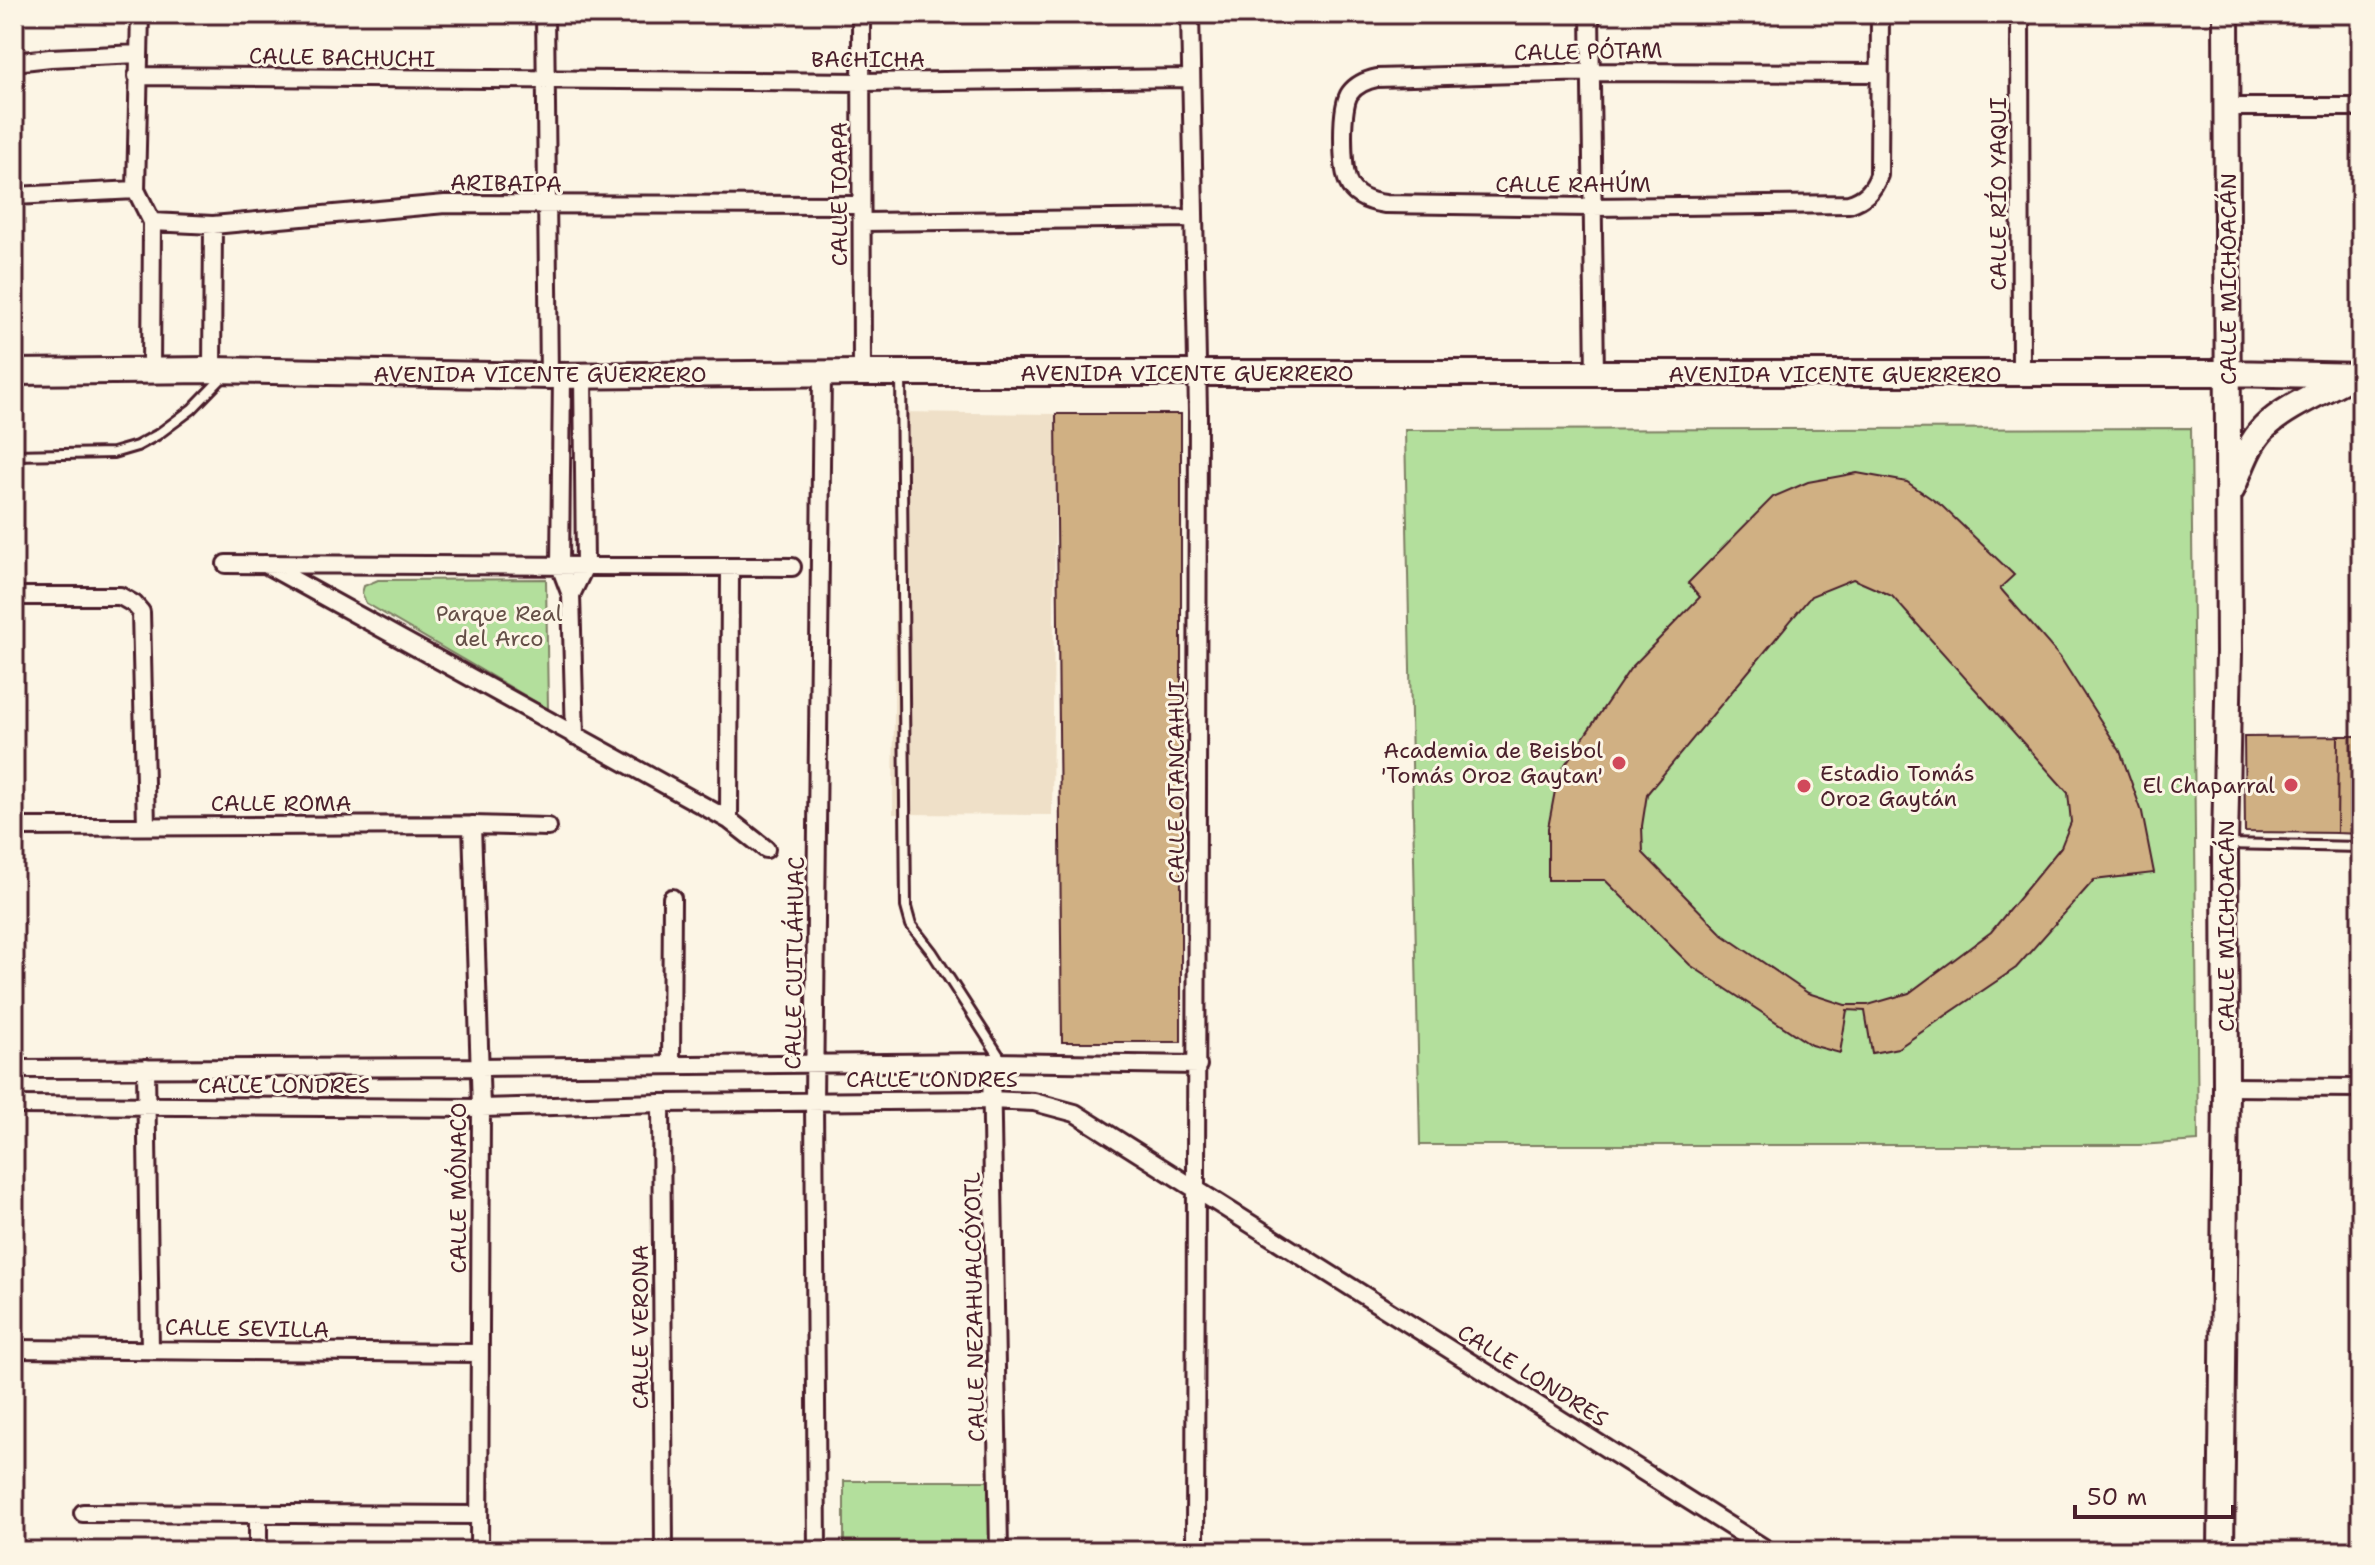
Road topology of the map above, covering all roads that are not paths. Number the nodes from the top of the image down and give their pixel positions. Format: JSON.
{"nodes":[{"id":1,"x":140,"y":14,"type":"edge"},
{"id":2,"x":545,"y":14,"type":"edge"},
{"id":3,"x":861,"y":14,"type":"edge"},
{"id":4,"x":1190,"y":14,"type":"edge"},
{"id":5,"x":1590,"y":14,"type":"edge"},
{"id":6,"x":1880,"y":14,"type":"edge"},
{"id":7,"x":2020,"y":14,"type":"edge"},
{"id":8,"x":2226,"y":14,"type":"edge"},
{"id":9,"x":139,"y":54,"type":"junction"},
{"id":10,"x":14,"y":62,"type":"edge"},
{"id":11,"x":1592,"y":72,"type":"junction"},
{"id":12,"x":1879,"y":73,"type":"junction"},
{"id":13,"x":137,"y":76,"type":"junction"},
{"id":14,"x":1190,"y":78,"type":"junction"},
{"id":15,"x":546,"y":81,"type":"junction"},
{"id":16,"x":862,"y":82,"type":"junction"},
{"id":17,"x":2228,"y":107,"type":"junction"},
{"id":18,"x":2361,"y":107,"type":"edge"},
{"id":19,"x":1342,"y":140,"type":"joint"},
{"id":20,"x":136,"y":190,"type":"junction"},
{"id":21,"x":14,"y":196,"type":"edge"},
{"id":22,"x":547,"y":206,"type":"junction"},
{"id":23,"x":1592,"y":207,"type":"junction"},
{"id":24,"x":861,"y":213,"type":"junction"},
{"id":25,"x":1193,"y":218,"type":"junction"},
{"id":26,"x":152,"y":222,"type":"junction"},
{"id":27,"x":213,"y":225,"type":"junction"},
{"id":28,"x":151,"y":370,"type":"junction"},
{"id":29,"x":221,"y":370,"type":"junction"},
{"id":30,"x":14,"y":372,"type":"edge"},
{"id":31,"x":862,"y":373,"type":"junction"},
{"id":32,"x":901,"y":373,"type":"junction"},
{"id":33,"x":1197,"y":373,"type":"junction"},
{"id":34,"x":2228,"y":373,"type":"junction"},
{"id":35,"x":1595,"y":374,"type":"junction"},
{"id":36,"x":2021,"y":374,"type":"junction"},
{"id":37,"x":565,"y":375,"type":"junction"},
{"id":38,"x":822,"y":375,"type":"junction"},
{"id":39,"x":2356,"y":376,"type":"edge"},
{"id":40,"x":14,"y":455,"type":"edge"},
{"id":41,"x":2228,"y":499,"type":"junction"},
{"id":42,"x":226,"y":564,"type":"dead end"},
{"id":43,"x":265,"y":564,"type":"junction"},
{"id":44,"x":560,"y":566,"type":"junction"},
{"id":45,"x":585,"y":566,"type":"junction"},
{"id":46,"x":730,"y":567,"type":"junction"},
{"id":47,"x":792,"y":567,"type":"dead end"},
{"id":48,"x":571,"y":595,"type":"junction"},
{"id":49,"x":14,"y":596,"type":"edge"},
{"id":50,"x":575,"y":736,"type":"junction"},
{"id":51,"x":729,"y":820,"type":"junction"},
{"id":52,"x":472,"y":825,"type":"junction"},
{"id":53,"x":146,"y":826,"type":"junction"},
{"id":54,"x":14,"y":827,"type":"edge"},
{"id":55,"x":548,"y":827,"type":"dead end"},
{"id":56,"x":2225,"y":844,"type":"junction"},
{"id":57,"x":2361,"y":847,"type":"edge"},
{"id":58,"x":766,"y":849,"type":"dead end"},
{"id":59,"x":672,"y":898,"type":"dead end"},
{"id":60,"x":997,"y":1062,"type":"junction"},
{"id":61,"x":814,"y":1063,"type":"junction"},
{"id":62,"x":671,"y":1065,"type":"junction"},
{"id":63,"x":1198,"y":1065,"type":"junction"},
{"id":64,"x":480,"y":1067,"type":"junction"},
{"id":65,"x":146,"y":1068,"type":"junction"},
{"id":66,"x":14,"y":1069,"type":"edge"},
{"id":67,"x":2226,"y":1087,"type":"junction"},
{"id":68,"x":2361,"y":1088,"type":"edge"},
{"id":69,"x":991,"y":1100,"type":"junction"},
{"id":70,"x":814,"y":1101,"type":"junction"},
{"id":71,"x":661,"y":1103,"type":"junction"},
{"id":72,"x":14,"y":1105,"type":"edge"},
{"id":73,"x":147,"y":1106,"type":"junction"},
{"id":74,"x":481,"y":1108,"type":"junction"},
{"id":75,"x":1196,"y":1189,"type":"junction"},
{"id":76,"x":14,"y":1349,"type":"edge"},
{"id":77,"x":150,"y":1349,"type":"junction"},
{"id":78,"x":479,"y":1353,"type":"junction"},
{"id":79,"x":83,"y":1513,"type":"dead end"},
{"id":80,"x":258,"y":1514,"type":"junction"},
{"id":81,"x":479,"y":1515,"type":"junction"},
{"id":82,"x":258,"y":1551,"type":"edge"},
{"id":83,"x":479,"y":1551,"type":"edge"},
{"id":84,"x":664,"y":1551,"type":"edge"},
{"id":85,"x":817,"y":1551,"type":"edge"},
{"id":86,"x":999,"y":1551,"type":"edge"},
{"id":87,"x":1195,"y":1551,"type":"edge"},
{"id":88,"x":1769,"y":1551,"type":"edge"},
{"id":89,"x":2221,"y":1551,"type":"edge"}],
"edges":[{"from":1,"to":9,"type":"street"},
{"from":2,"to":15,"type":"street"},
{"from":3,"to":16,"type":"street","name":"CALLE TOAPA"},
{"from":4,"to":14,"type":"street","name":"CALLE OTANCAHUI"},
{"from":5,"to":11,"type":"street"},
{"from":6,"to":12,"type":"street"},
{"from":7,"to":36,"type":"street","name":"CALLE RÍO YAQUI"},
{"from":8,"to":17,"type":"main road","name":"CALLE MICHOACÁN"},
{"from":9,"to":10,"type":"street"},
{"from":9,"to":13,"type":"street"},
{"from":11,"to":12,"type":"street","name":"CALLE PÓTAM"},
{"from":11,"to":19,"type":"street","name":"CALLE PÓTAM"},
{"from":11,"to":23,"type":"street"},
{"from":12,"to":23,"type":"street","name":"CALLE RAHÚM"},
{"from":13,"to":15,"type":"street","name":"CALLE BACHUCHI"},
{"from":13,"to":20,"type":"street"},
{"from":14,"to":16,"type":"street","name":"BACHICHA"},
{"from":14,"to":25,"type":"street","name":"CALLE OTANCAHUI"},
{"from":15,"to":16,"type":"street","name":"BACHICHA"},
{"from":15,"to":22,"type":"street"},
{"from":16,"to":24,"type":"street","name":"CALLE TOAPA"},
{"from":17,"to":18,"type":"street"},
{"from":17,"to":34,"type":"main road","name":"CALLE MICHOACÁN"},
{"from":19,"to":23,"type":"street","name":"CALLE RAHÚM"},
{"from":20,"to":21,"type":"street"},
{"from":20,"to":26,"type":"street"},
{"from":22,"to":24,"type":"street","name":"ARIBAIPA"},
{"from":22,"to":27,"type":"street","name":"ARIBAIPA"},
{"from":22,"to":37,"type":"street"},
{"from":23,"to":35,"type":"street"},
{"from":24,"to":25,"type":"street","name":"ARIBAIPA"},
{"from":24,"to":31,"type":"street","name":"CALLE TOAPA"},
{"from":25,"to":33,"type":"street","name":"CALLE OTANCAHUI"},
{"from":26,"to":27,"type":"street","name":"ARIBAIPA"},
{"from":26,"to":28,"type":"street"},
{"from":27,"to":29,"type":"street"},
{"from":28,"to":29,"type":"main road","name":"AVENIDA VICENTE GUERRERO"},
{"from":28,"to":30,"type":"main road","name":"AVENIDA VICENTE GUERRERO"},
{"from":29,"to":37,"type":"main road","name":"AVENIDA VICENTE GUERRERO"},
{"from":29,"to":40,"type":"lane"},
{"from":31,"to":32,"type":"main road","name":"AVENIDA VICENTE GUERRERO"},
{"from":31,"to":38,"type":"main road","name":"AVENIDA VICENTE GUERRERO"},
{"from":32,"to":33,"type":"main road","name":"AVENIDA VICENTE GUERRERO"},
{"from":32,"to":60,"type":"lane"},
{"from":33,"to":35,"type":"main road","name":"AVENIDA VICENTE GUERRERO"},
{"from":33,"to":63,"type":"street","name":"CALLE OTANCAHUI"},
{"from":34,"to":36,"type":"main road","name":"AVENIDA VICENTE GUERRERO"},
{"from":34,"to":39,"type":"main road","name":"AVENIDA VICENTE GUERRERO"},
{"from":34,"to":41,"type":"main road","name":"CALLE MICHOACÁN"},
{"from":35,"to":36,"type":"main road","name":"AVENIDA VICENTE GUERRERO"},
{"from":37,"to":38,"type":"main road","name":"AVENIDA VICENTE GUERRERO"},
{"from":37,"to":44,"type":"street"},
{"from":37,"to":45,"type":"street"},
{"from":38,"to":61,"type":"street","name":"CALLE CUITLÁHUAC"},
{"from":39,"to":41,"type":"main road"},
{"from":41,"to":56,"type":"main road","name":"CALLE MICHOACÁN"},
{"from":42,"to":43,"type":"street"},
{"from":43,"to":44,"type":"street"},
{"from":43,"to":50,"type":"street"},
{"from":44,"to":45,"type":"street"},
{"from":44,"to":48,"type":"street"},
{"from":45,"to":46,"type":"street"},
{"from":45,"to":48,"type":"street"},
{"from":46,"to":47,"type":"street"},
{"from":46,"to":51,"type":"street"},
{"from":48,"to":50,"type":"street"},
{"from":49,"to":53,"type":"street"},
{"from":50,"to":51,"type":"street"},
{"from":51,"to":58,"type":"street"},
{"from":52,"to":53,"type":"street","name":"CALLE ROMA"},
{"from":52,"to":55,"type":"street","name":"CALLE ROMA"},
{"from":52,"to":64,"type":"street","name":"CALLE MÓNACO"},
{"from":53,"to":54,"type":"street","name":"CALLE ROMA"},
{"from":56,"to":57,"type":"lane"},
{"from":56,"to":67,"type":"main road","name":"CALLE MICHOACÁN"},
{"from":59,"to":62,"type":"street"},
{"from":60,"to":61,"type":"street","name":"CALLE LONDRES"},
{"from":60,"to":63,"type":"street","name":"CALLE LONDRES"},
{"from":60,"to":69,"type":"street","name":"CALLE NEZAHUALCÓYOTL"},
{"from":61,"to":62,"type":"street","name":"CALLE LONDRES"},
{"from":61,"to":70,"type":"street","name":"CALLE CUITLÁHUAC"},
{"from":62,"to":64,"type":"street","name":"CALLE LONDRES"},
{"from":63,"to":75,"type":"street","name":"CALLE OTANCAHUI"},
{"from":64,"to":65,"type":"street","name":"CALLE LONDRES"},
{"from":64,"to":74,"type":"street","name":"CALLE MÓNACO"},
{"from":65,"to":66,"type":"street","name":"CALLE LONDRES"},
{"from":65,"to":73,"type":"street"},
{"from":67,"to":68,"type":"street"},
{"from":67,"to":89,"type":"main road","name":"CALLE MICHOACÁN"},
{"from":69,"to":70,"type":"street","name":"CALLE LONDRES"},
{"from":69,"to":75,"type":"street","name":"CALLE LONDRES"},
{"from":69,"to":86,"type":"street","name":"CALLE NEZAHUALCÓYOTL"},
{"from":70,"to":71,"type":"street","name":"CALLE LONDRES"},
{"from":70,"to":85,"type":"street","name":"CALLE CUITLÁHUAC"},
{"from":71,"to":74,"type":"street","name":"CALLE LONDRES"},
{"from":71,"to":84,"type":"street","name":"CALLE VERONA"},
{"from":72,"to":73,"type":"street","name":"CALLE LONDRES"},
{"from":73,"to":74,"type":"street","name":"CALLE LONDRES"},
{"from":73,"to":77,"type":"street"},
{"from":74,"to":78,"type":"street","name":"CALLE MÓNACO"},
{"from":75,"to":87,"type":"street","name":"CALLE OTANCAHUI"},
{"from":75,"to":88,"type":"street","name":"CALLE LONDRES"},
{"from":76,"to":77,"type":"street","name":"CALLE SEVILLA"},
{"from":77,"to":78,"type":"street","name":"CALLE SEVILLA"},
{"from":78,"to":81,"type":"street","name":"CALLE MÓNACO"},
{"from":79,"to":80,"type":"street"},
{"from":80,"to":81,"type":"street"},
{"from":80,"to":82,"type":"street"},
{"from":81,"to":83,"type":"street","name":"CALLE MÓNACO"}]}
